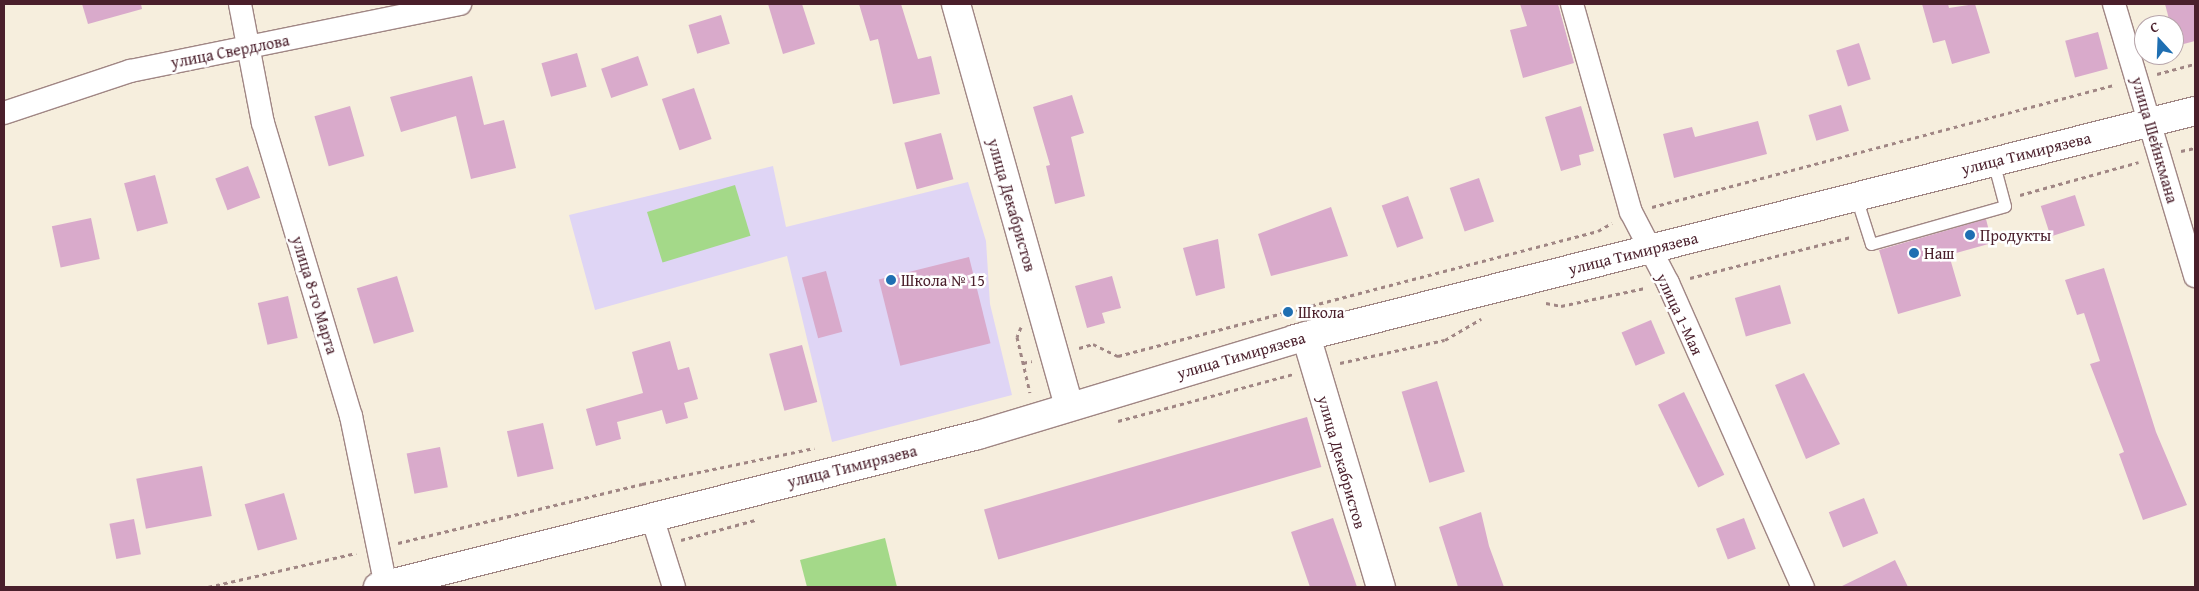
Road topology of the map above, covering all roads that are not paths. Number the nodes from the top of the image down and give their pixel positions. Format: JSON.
{"nodes":[{"id":1,"x":240,"y":4,"type":"edge"},
{"id":2,"x":460,"y":4,"type":"edge"},
{"id":3,"x":956,"y":4,"type":"edge"},
{"id":4,"x":1572,"y":4,"type":"edge"},
{"id":5,"x":2114,"y":4,"type":"edge"},
{"id":6,"x":250,"y":45,"type":"junction"},
{"id":7,"x":2195,"y":111,"type":"edge"},
{"id":8,"x":4,"y":113,"type":"edge"},
{"id":9,"x":2151,"y":122,"type":"junction"},
{"id":10,"x":1993,"y":161,"type":"junction"},
{"id":11,"x":1856,"y":195,"type":"junction"},
{"id":12,"x":1647,"y":250,"type":"junction"},
{"id":13,"x":2195,"y":276,"type":"edge"},
{"id":14,"x":1306,"y":336,"type":"junction"},
{"id":15,"x":1069,"y":405,"type":"junction"},
{"id":16,"x":652,"y":517,"type":"junction"},
{"id":17,"x":383,"y":587,"type":"edge"},
{"id":18,"x":674,"y":587,"type":"edge"},
{"id":19,"x":1381,"y":587,"type":"edge"},
{"id":20,"x":1803,"y":587,"type":"edge"}],
"edges":[{"from":1,"to":6,"type":"street","name":"улица 8-го Марта"},
{"from":2,"to":6,"type":"street","name":"улица Свердлова"},
{"from":3,"to":15,"type":"main road","name":"улица Декабристов"},
{"from":4,"to":12,"type":"street","name":"улица 1-Мая"},
{"from":5,"to":9,"type":"street","name":"улица Шейнкмана"},
{"from":6,"to":8,"type":"street","name":"улица Свердлова"},
{"from":6,"to":17,"type":"street","name":"улица 8-го Марта"},
{"from":7,"to":9,"type":"main road","name":"улица Тимирязева"},
{"from":9,"to":10,"type":"main road","name":"улица Тимирязева"},
{"from":9,"to":13,"type":"street","name":"улица Шейнкмана"},
{"from":10,"to":11,"type":"main road","name":"улица Тимирязева"},
{"from":10,"to":11,"type":"lane"},
{"from":11,"to":12,"type":"main road","name":"улица Тимирязева"},
{"from":12,"to":14,"type":"main road","name":"улица Тимирязева"},
{"from":12,"to":20,"type":"street","name":"улица 1-Мая"},
{"from":14,"to":15,"type":"main road","name":"улица Тимирязева"},
{"from":14,"to":19,"type":"main road","name":"улица Декабристов"},
{"from":15,"to":16,"type":"main road","name":"улица Тимирязева"},
{"from":16,"to":17,"type":"main road","name":"улица Тимирязева"},
{"from":16,"to":18,"type":"street"}]}
